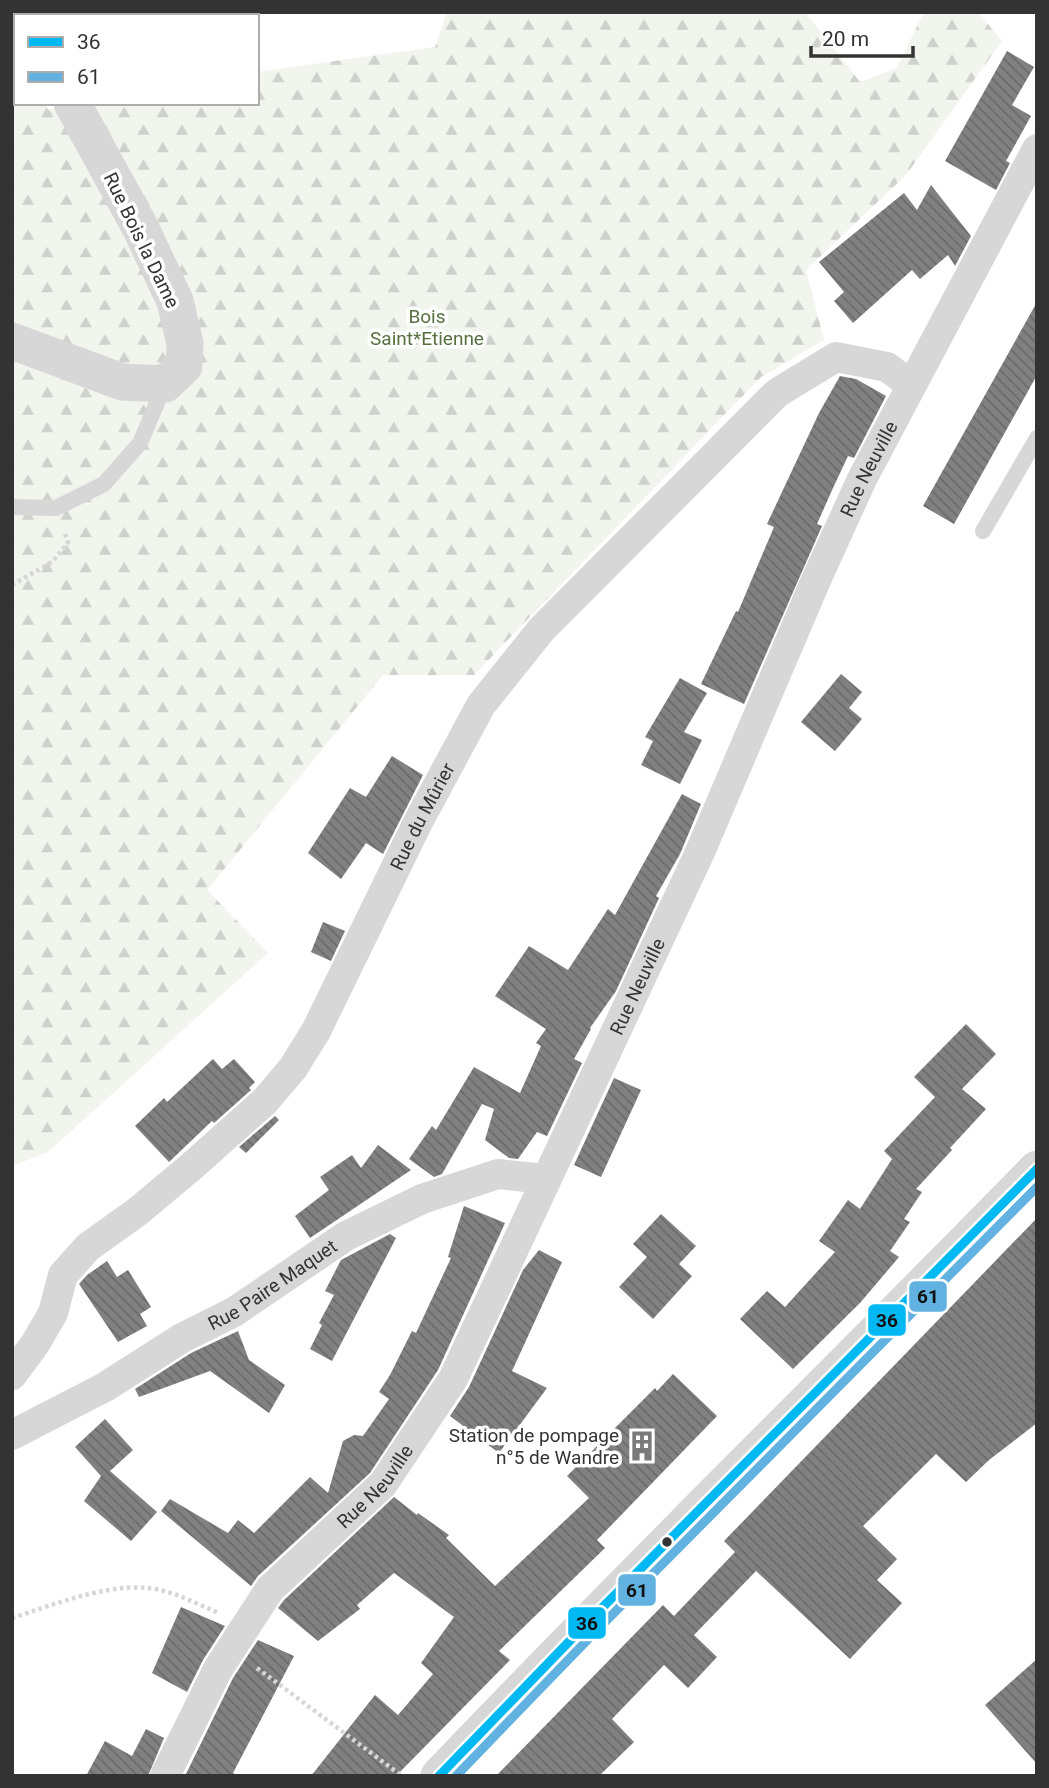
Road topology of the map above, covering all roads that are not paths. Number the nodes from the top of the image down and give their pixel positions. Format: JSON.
{"nodes":[{"id":1,"x":73,"y":105,"type":"edge"},
{"id":2,"x":1037,"y":149,"type":"edge"},
{"id":3,"x":12,"y":341,"type":"edge"},
{"id":4,"x":165,"y":384,"type":"junction"},
{"id":5,"x":911,"y":385,"type":"junction"},
{"id":6,"x":1037,"y":438,"type":"edge"},
{"id":7,"x":12,"y":507,"type":"edge"},
{"id":8,"x":983,"y":531,"type":"dead end"},
{"id":9,"x":1037,"y":1169,"type":"edge"},
{"id":10,"x":545,"y":1179,"type":"junction"},
{"id":11,"x":12,"y":1375,"type":"edge"},
{"id":12,"x":12,"y":1435,"type":"edge"},
{"id":13,"x":166,"y":1776,"type":"edge"},
{"id":14,"x":439,"y":1776,"type":"edge"}],
"edges":[{"from":1,"to":4,"type":"street","name":"Rue Bois la Dame"},
{"from":2,"to":5,"type":"street","name":"Rue Neuville"},
{"from":3,"to":4,"type":"street"},
{"from":4,"to":7,"type":"lane"},
{"from":5,"to":10,"type":"street","name":"Rue Neuville"},
{"from":5,"to":11,"type":"street","name":"Rue du Mûrier"},
{"from":6,"to":8,"type":"lane"},
{"from":9,"to":14,"type":"street"},
{"from":10,"to":12,"type":"street","name":"Rue Paire Maquet"},
{"from":10,"to":13,"type":"street","name":"Rue Neuville"}]}
